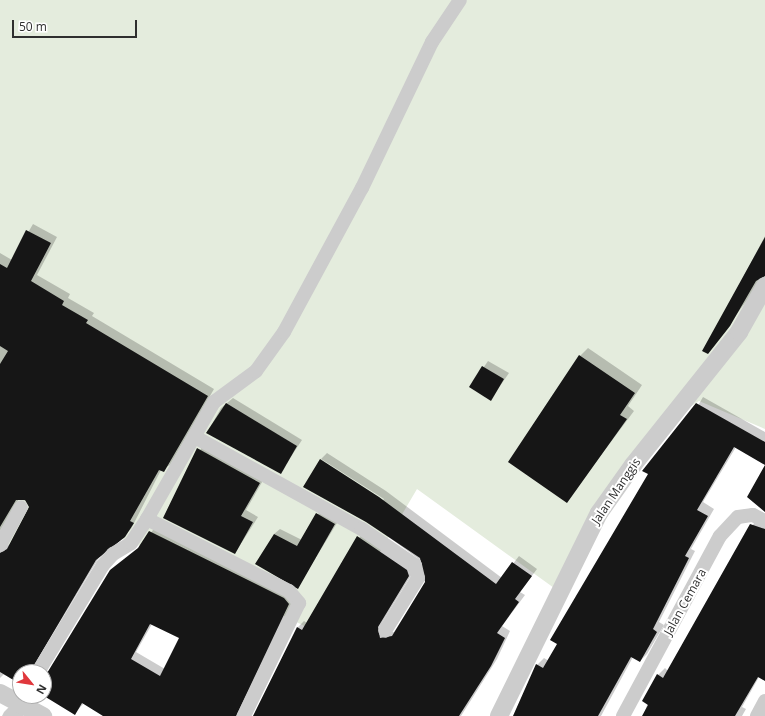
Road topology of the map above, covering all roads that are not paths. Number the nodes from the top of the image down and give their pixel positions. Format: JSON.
{"nodes":[{"id":1,"x":460,"y":0,"type":"edge"},
{"id":2,"x":765,"y":286,"type":"edge"},
{"id":3,"x":195,"y":437,"type":"junction"},
{"id":4,"x":21,"y":507,"type":"dead end"},
{"id":5,"x":147,"y":519,"type":"junction"},
{"id":6,"x":765,"y":521,"type":"edge"},
{"id":7,"x":0,"y":545,"type":"edge"},
{"id":8,"x":385,"y":630,"type":"dead end"},
{"id":9,"x":43,"y":664,"type":"edge"},
{"id":10,"x":0,"y":693,"type":"edge"},
{"id":11,"x":765,"y":701,"type":"edge"},
{"id":12,"x":20,"y":705,"type":"edge"},
{"id":13,"x":43,"y":716,"type":"edge"},
{"id":14,"x":244,"y":716,"type":"edge"},
{"id":15,"x":499,"y":716,"type":"edge"},
{"id":16,"x":623,"y":716,"type":"edge"},
{"id":17,"x":756,"y":716,"type":"edge"}],
"edges":[{"from":1,"to":3,"type":"street"},
{"from":2,"to":15,"type":"street","name":"Jalan Manggis"},
{"from":3,"to":5,"type":"street"},
{"from":3,"to":8,"type":"street"},
{"from":4,"to":7,"type":"street"},
{"from":5,"to":9,"type":"street"},
{"from":5,"to":14,"type":"street"},
{"from":6,"to":16,"type":"street","name":"Jalan Cemara"},
{"from":10,"to":12,"type":"street"},
{"from":11,"to":17,"type":"street"},
{"from":12,"to":13,"type":"street"}]}
